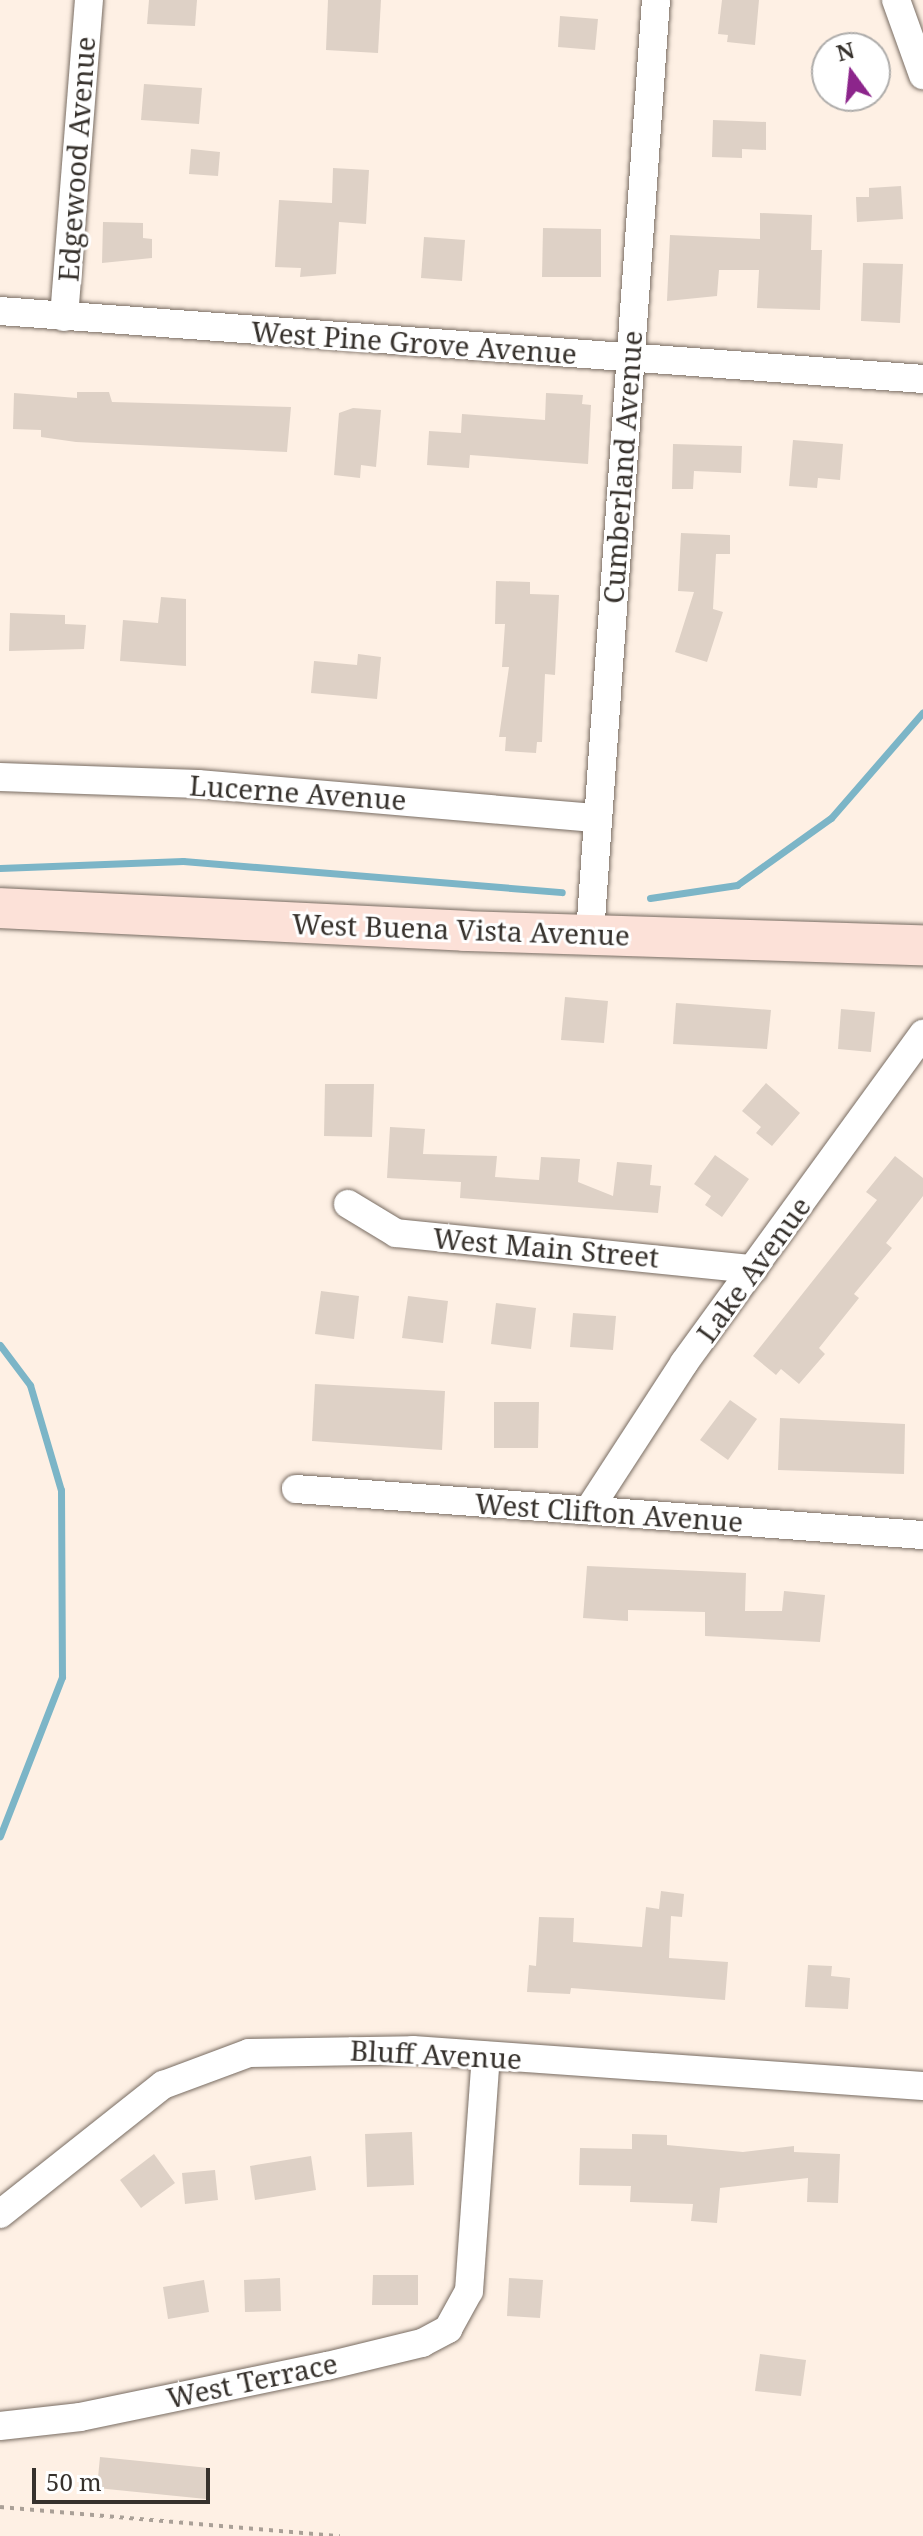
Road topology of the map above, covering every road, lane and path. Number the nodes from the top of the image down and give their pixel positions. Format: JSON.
{"nodes":[{"id":1,"x":89,"y":0,"type":"edge"},
{"id":2,"x":656,"y":0,"type":"edge"},
{"id":3,"x":896,"y":0,"type":"edge"},
{"id":4,"x":922,"y":66,"type":"edge"},
{"id":5,"x":0,"y":311,"type":"edge"},
{"id":6,"x":64,"y":317,"type":"junction"},
{"id":7,"x":629,"y":358,"type":"junction"},
{"id":8,"x":923,"y":379,"type":"edge"},
{"id":9,"x":0,"y":777,"type":"edge"},
{"id":10,"x":595,"y":818,"type":"junction"},
{"id":11,"x":0,"y":908,"type":"edge"},
{"id":12,"x":590,"y":934,"type":"junction"},
{"id":13,"x":923,"y":945,"type":"edge"},
{"id":14,"x":923,"y":1034,"type":"edge"},
{"id":15,"x":348,"y":1204,"type":"dead end"},
{"id":16,"x":753,"y":1269,"type":"junction"},
{"id":17,"x":296,"y":1489,"type":"dead end"},
{"id":18,"x":590,"y":1508,"type":"junction"},
{"id":19,"x":923,"y":1535,"type":"edge"},
{"id":20,"x":486,"y":2056,"type":"junction"},
{"id":21,"x":923,"y":2086,"type":"edge"},
{"id":22,"x":0,"y":2214,"type":"edge"},
{"id":23,"x":0,"y":2426,"type":"edge"},
{"id":24,"x":0,"y":2507,"type":"edge"},
{"id":25,"x":340,"y":2536,"type":"edge"}],
"edges":[{"from":1,"to":6,"type":"street","name":"Edgewood Avenue"},
{"from":2,"to":7,"type":"street","name":"Cumberland Avenue"},
{"from":3,"to":4,"type":"street"},
{"from":5,"to":6,"type":"street","name":"West Pine Grove Avenue"},
{"from":6,"to":7,"type":"street","name":"West Pine Grove Avenue"},
{"from":7,"to":8,"type":"street","name":"West Pine Grove Avenue"},
{"from":7,"to":10,"type":"street","name":"Cumberland Avenue"},
{"from":9,"to":10,"type":"street","name":"Lucerne Avenue"},
{"from":10,"to":12,"type":"street","name":"Cumberland Avenue"},
{"from":11,"to":12,"type":"street","name":"West Buena Vista Avenue"},
{"from":12,"to":13,"type":"street","name":"West Buena Vista Avenue"},
{"from":14,"to":16,"type":"street","name":"Lake Avenue"},
{"from":15,"to":16,"type":"street","name":"West Main Street"},
{"from":16,"to":18,"type":"street","name":"Lake Avenue"},
{"from":17,"to":18,"type":"street","name":"West Clifton Avenue"},
{"from":18,"to":19,"type":"street","name":"West Clifton Avenue"},
{"from":20,"to":21,"type":"street","name":"Bluff Avenue"},
{"from":20,"to":22,"type":"street","name":"Bluff Avenue"},
{"from":20,"to":23,"type":"street","name":"West Terrace"},
{"from":24,"to":25,"type":"path"}]}
